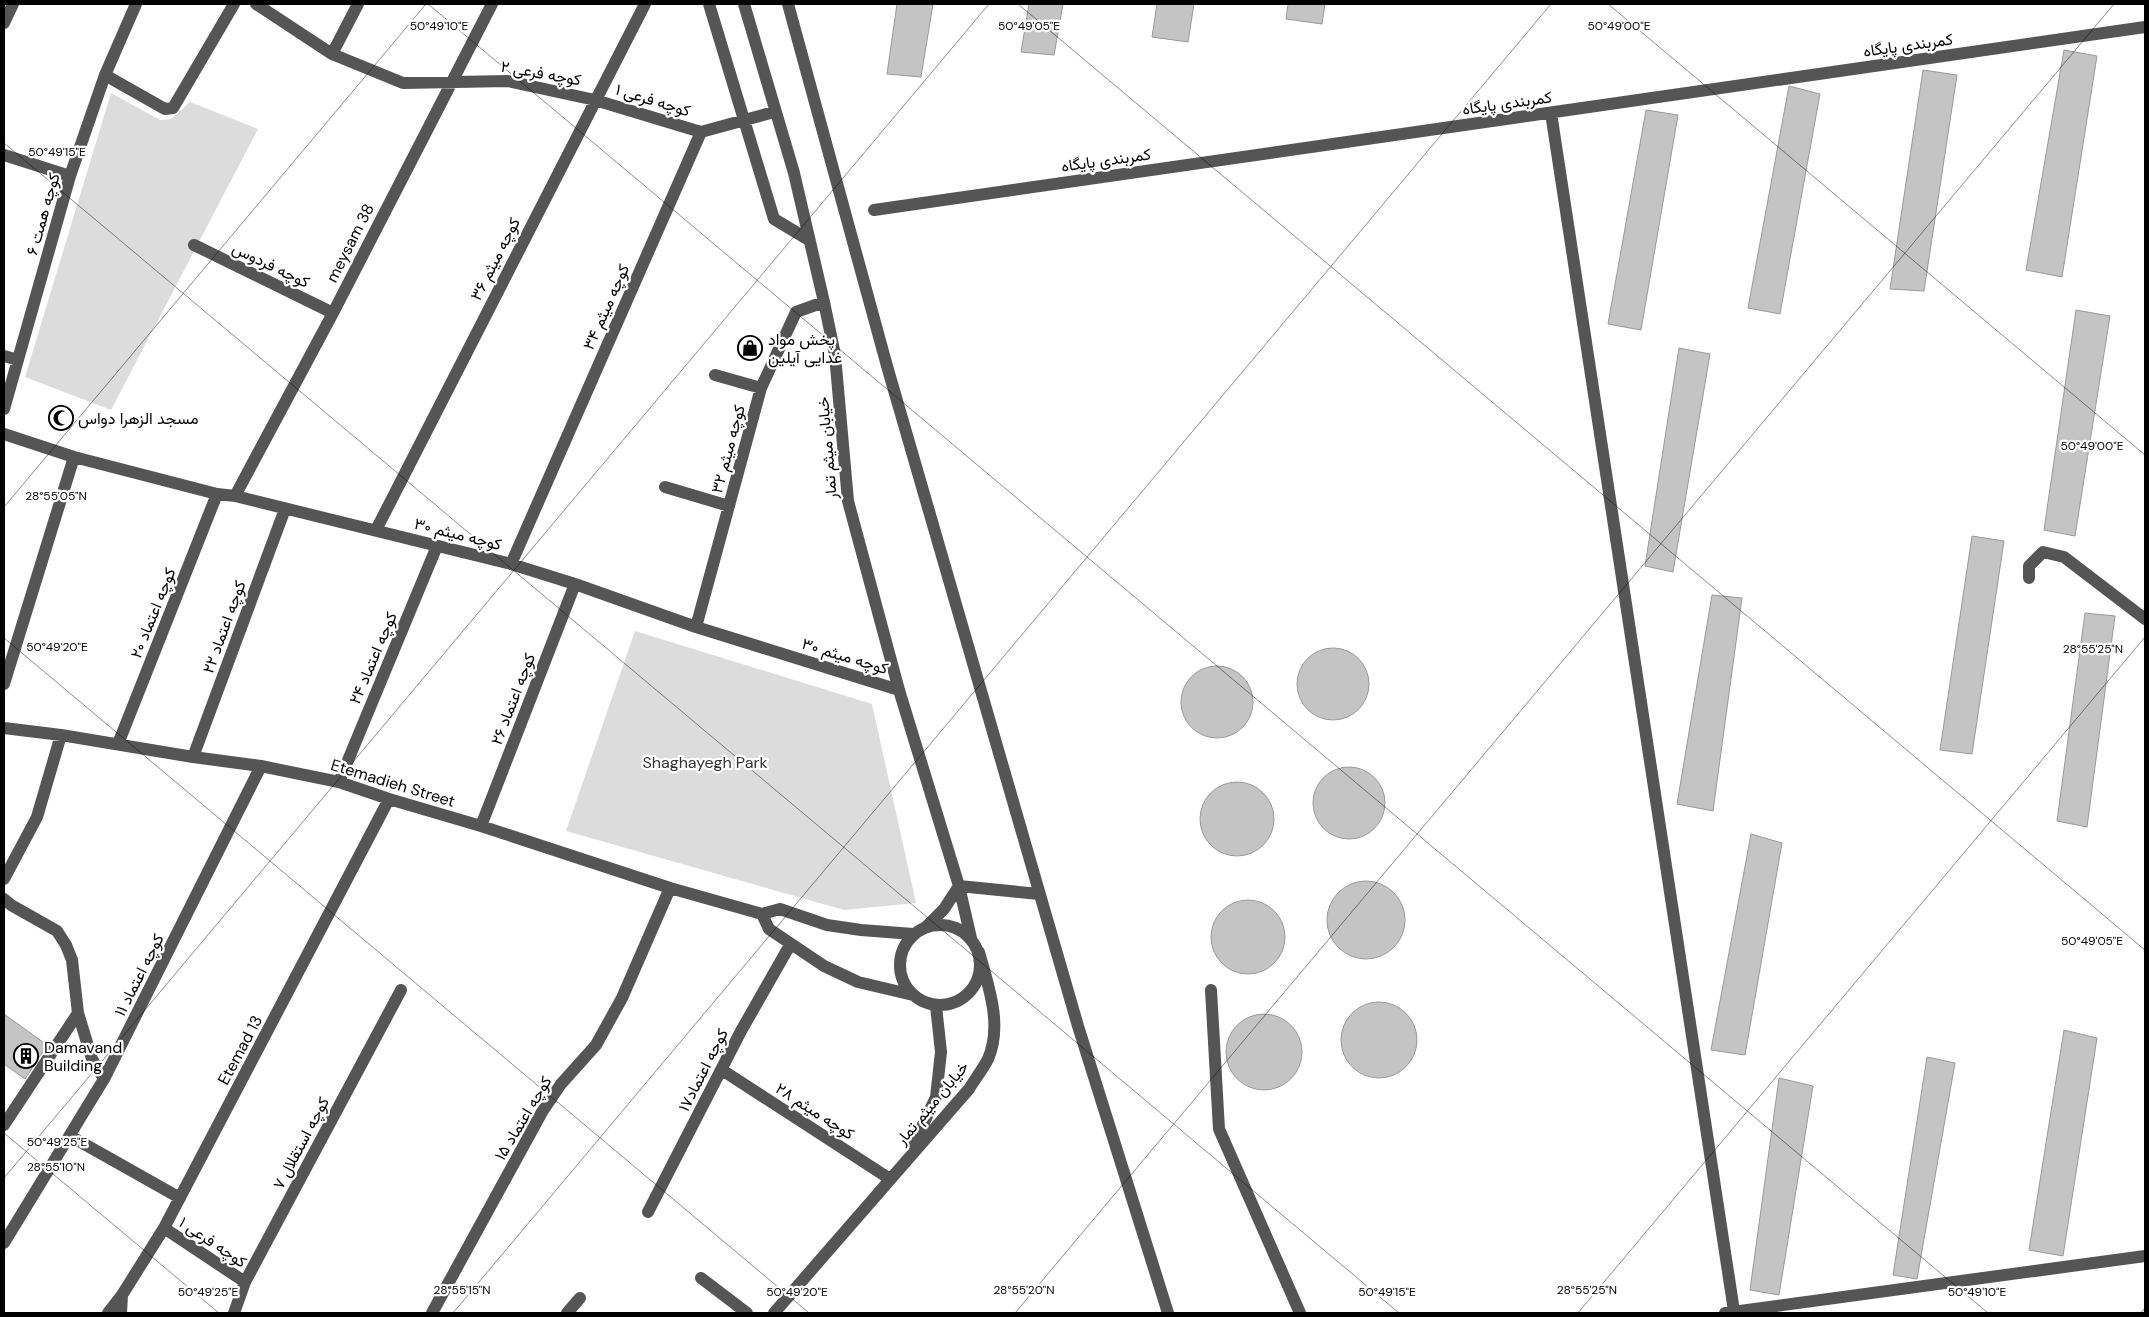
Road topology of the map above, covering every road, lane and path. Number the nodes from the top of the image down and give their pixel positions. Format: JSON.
{"nodes":[{"id":1,"x":12,"y":4,"type":"edge"},
{"id":2,"x":136,"y":4,"type":"edge"},
{"id":3,"x":234,"y":4,"type":"edge"},
{"id":4,"x":256,"y":4,"type":"edge"},
{"id":5,"x":358,"y":4,"type":"edge"},
{"id":6,"x":492,"y":4,"type":"edge"},
{"id":7,"x":645,"y":4,"type":"edge"},
{"id":8,"x":709,"y":4,"type":"edge"},
{"id":9,"x":744,"y":4,"type":"edge"},
{"id":10,"x":788,"y":4,"type":"edge"},
{"id":11,"x":4,"y":23,"type":"edge"},
{"id":12,"x":2145,"y":27,"type":"edge"},
{"id":13,"x":332,"y":54,"type":"junction"},
{"id":14,"x":105,"y":75,"type":"junction"},
{"id":15,"x":451,"y":81,"type":"junction"},
{"id":16,"x":595,"y":100,"type":"junction"},
{"id":17,"x":774,"y":112,"type":"junction"},
{"id":18,"x":1552,"y":113,"type":"junction"},
{"id":19,"x":746,"y":120,"type":"junction"},
{"id":20,"x":701,"y":132,"type":"junction"},
{"id":21,"x":4,"y":155,"type":"edge"},
{"id":22,"x":70,"y":176,"type":"junction"},
{"id":23,"x":874,"y":210,"type":"dead end"},
{"id":24,"x":809,"y":240,"type":"junction"},
{"id":25,"x":194,"y":245,"type":"dead end"},
{"id":26,"x":824,"y":302,"type":"junction"},
{"id":27,"x":333,"y":313,"type":"junction"},
{"id":28,"x":4,"y":356,"type":"edge"},
{"id":29,"x":18,"y":360,"type":"junction"},
{"id":30,"x":714,"y":375,"type":"dead end"},
{"id":31,"x":761,"y":388,"type":"junction"},
{"id":32,"x":4,"y":409,"type":"edge"},
{"id":33,"x":4,"y":434,"type":"edge"},
{"id":34,"x":74,"y":457,"type":"junction"},
{"id":35,"x":665,"y":487,"type":"dead end"},
{"id":36,"x":217,"y":494,"type":"junction"},
{"id":37,"x":235,"y":496,"type":"junction"},
{"id":38,"x":729,"y":506,"type":"junction"},
{"id":39,"x":285,"y":509,"type":"junction"},
{"id":40,"x":376,"y":530,"type":"junction"},
{"id":41,"x":437,"y":546,"type":"junction"},
{"id":42,"x":511,"y":564,"type":"junction"},
{"id":43,"x":2029,"y":578,"type":"dead end"},
{"id":44,"x":576,"y":584,"type":"junction"},
{"id":45,"x":2145,"y":620,"type":"edge"},
{"id":46,"x":696,"y":627,"type":"junction"},
{"id":47,"x":4,"y":684,"type":"edge"},
{"id":48,"x":898,"y":690,"type":"junction"},
{"id":49,"x":4,"y":728,"type":"edge"},
{"id":50,"x":61,"y":735,"type":"junction"},
{"id":51,"x":118,"y":744,"type":"junction"},
{"id":52,"x":193,"y":757,"type":"junction"},
{"id":53,"x":262,"y":766,"type":"junction"},
{"id":54,"x":339,"y":782,"type":"junction"},
{"id":55,"x":389,"y":799,"type":"junction"},
{"id":56,"x":481,"y":826,"type":"junction"},
{"id":57,"x":4,"y":879,"type":"edge"},
{"id":58,"x":959,"y":886,"type":"junction"},
{"id":59,"x":670,"y":888,"type":"junction"},
{"id":60,"x":1039,"y":894,"type":"junction"},
{"id":61,"x":4,"y":899,"type":"edge"},
{"id":62,"x":762,"y":914,"type":"junction"},
{"id":63,"x":927,"y":926,"type":"junction"},
{"id":64,"x":913,"y":934,"type":"junction"},
{"id":65,"x":971,"y":938,"type":"junction"},
{"id":66,"x":790,"y":945,"type":"junction"},
{"id":67,"x":979,"y":952,"type":"junction"},
{"id":68,"x":401,"y":990,"type":"dead end"},
{"id":69,"x":1211,"y":990,"type":"dead end"},
{"id":70,"x":913,"y":995,"type":"junction"},
{"id":71,"x":936,"y":1006,"type":"junction"},
{"id":72,"x":78,"y":1013,"type":"junction"},
{"id":73,"x":722,"y":1070,"type":"junction"},
{"id":74,"x":104,"y":1079,"type":"junction"},
{"id":75,"x":4,"y":1125,"type":"edge"},
{"id":76,"x":70,"y":1136,"type":"junction"},
{"id":77,"x":906,"y":1160,"type":"junction"},
{"id":78,"x":890,"y":1179,"type":"junction"},
{"id":79,"x":180,"y":1198,"type":"junction"},
{"id":80,"x":648,"y":1212,"type":"dead end"},
{"id":81,"x":164,"y":1228,"type":"junction"},
{"id":82,"x":4,"y":1243,"type":"edge"},
{"id":83,"x":2145,"y":1256,"type":"edge"},
{"id":84,"x":701,"y":1278,"type":"dead end"},
{"id":85,"x":245,"y":1282,"type":"junction"},
{"id":86,"x":122,"y":1295,"type":"junction"},
{"id":87,"x":580,"y":1298,"type":"dead end"},
{"id":88,"x":1729,"y":1312,"type":"edge"},
{"id":89,"x":108,"y":1313,"type":"edge"},
{"id":90,"x":121,"y":1313,"type":"edge"},
{"id":91,"x":234,"y":1313,"type":"edge"},
{"id":92,"x":432,"y":1313,"type":"edge"},
{"id":93,"x":567,"y":1313,"type":"edge"},
{"id":94,"x":747,"y":1313,"type":"edge"},
{"id":95,"x":774,"y":1313,"type":"edge"},
{"id":96,"x":1168,"y":1313,"type":"edge"},
{"id":97,"x":1300,"y":1313,"type":"edge"}],
"edges":[{"from":1,"to":11,"type":"street"},
{"from":2,"to":14,"type":"street","name":"کوچه همت ۶"},
{"from":3,"to":14,"type":"street"},
{"from":4,"to":13,"type":"street","name":"کوچه فرعی ۲"},
{"from":5,"to":13,"type":"street"},
{"from":6,"to":15,"type":"street","name":"meysam 38"},
{"from":7,"to":16,"type":"street","name":"کوچه میثم ۳۶"},
{"from":8,"to":19,"type":"street"},
{"from":9,"to":17,"type":"street","name":"خیابان میثم تمار"},
{"from":10,"to":60,"type":"street"},
{"from":12,"to":18,"type":"street","name":"کمربندی پایگاه"},
{"from":13,"to":15,"type":"street","name":"کوچه فرعی ۲"},
{"from":14,"to":22,"type":"street","name":"کوچه همت ۶"},
{"from":15,"to":16,"type":"street","name":"کوچه فرعی ۲"},
{"from":15,"to":27,"type":"street","name":"meysam 38"},
{"from":16,"to":20,"type":"street","name":"کوچه فرعی ۱"},
{"from":16,"to":40,"type":"street","name":"کوچه میثم ۳۶"},
{"from":17,"to":19,"type":"street"},
{"from":17,"to":24,"type":"street","name":"خیابان میثم تمار"},
{"from":18,"to":23,"type":"street","name":"کمربندی پایگاه"},
{"from":18,"to":88,"type":"street"},
{"from":19,"to":20,"type":"street"},
{"from":19,"to":24,"type":"street"},
{"from":20,"to":42,"type":"street","name":"کوچه میثم ۳۴"},
{"from":21,"to":22,"type":"street"},
{"from":22,"to":29,"type":"street","name":"کوچه همت ۶"},
{"from":24,"to":26,"type":"street","name":"خیابان میثم تمار"},
{"from":25,"to":27,"type":"street","name":"کوچه فردوس"},
{"from":26,"to":31,"type":"street","name":"کوچه میثم ۳۲"},
{"from":26,"to":48,"type":"street","name":"خیابان میثم تمار"},
{"from":27,"to":37,"type":"street","name":"meysam 38"},
{"from":28,"to":29,"type":"street"},
{"from":29,"to":32,"type":"street","name":"کوچه همت ۶"},
{"from":30,"to":31,"type":"street"},
{"from":31,"to":38,"type":"street","name":"کوچه میثم ۳۲"},
{"from":33,"to":34,"type":"street","name":"کوچه میثم ۳۰"},
{"from":34,"to":36,"type":"street","name":"کوچه میثم ۳۰"},
{"from":34,"to":47,"type":"street"},
{"from":35,"to":38,"type":"street"},
{"from":36,"to":37,"type":"street","name":"کوچه میثم ۳۰"},
{"from":36,"to":51,"type":"street","name":"کوچه اعتماد ۲۰"},
{"from":37,"to":39,"type":"street","name":"کوچه میثم ۳۰"},
{"from":38,"to":46,"type":"street","name":"کوچه میثم ۳۲"},
{"from":39,"to":40,"type":"street","name":"کوچه میثم ۳۰"},
{"from":39,"to":52,"type":"street","name":"کوچه اعتماد ۲۲"},
{"from":40,"to":41,"type":"street","name":"کوچه میثم ۳۰"},
{"from":41,"to":42,"type":"street","name":"کوچه میثم ۳۰"},
{"from":41,"to":54,"type":"street","name":"کوچه اعتماد ۲۴"},
{"from":42,"to":44,"type":"street","name":"کوچه میثم ۳۰"},
{"from":43,"to":45,"type":"street"},
{"from":44,"to":46,"type":"street","name":"کوچه میثم ۳۰"},
{"from":44,"to":56,"type":"street","name":"کوچه اعتماد ۲۶"},
{"from":46,"to":48,"type":"street","name":"کوچه میثم ۳۰"},
{"from":48,"to":58,"type":"street","name":"خیابان میثم تمار"},
{"from":49,"to":50,"type":"street","name":"Etemadieh Street"},
{"from":50,"to":51,"type":"street","name":"Etemadieh Street"},
{"from":50,"to":57,"type":"street"},
{"from":51,"to":52,"type":"street","name":"Etemadieh Street"},
{"from":52,"to":53,"type":"street","name":"Etemadieh Street"},
{"from":53,"to":54,"type":"street","name":"Etemadieh Street"},
{"from":53,"to":74,"type":"street","name":"کوچه اعتماد ۱۱"},
{"from":54,"to":55,"type":"street","name":"Etemadieh Street"},
{"from":55,"to":56,"type":"street","name":"Etemadieh Street"},
{"from":55,"to":79,"type":"street","name":"Etemad 13"},
{"from":56,"to":59,"type":"street","name":"Etemadieh Street"},
{"from":58,"to":60,"type":"street"},
{"from":58,"to":63,"type":"street"},
{"from":58,"to":65,"type":"street","name":"خیابان میثم تمار"},
{"from":59,"to":62,"type":"street","name":"Etemadieh Street"},
{"from":59,"to":92,"type":"street","name":"کوچه اعتماد ۱۵"},
{"from":60,"to":96,"type":"street"},
{"from":61,"to":72,"type":"street"},
{"from":62,"to":64,"type":"street","name":"Etemadieh Street"},
{"from":62,"to":66,"type":"street"},
{"from":63,"to":64,"type":"street"},
{"from":63,"to":65,"type":"street"},
{"from":64,"to":70,"type":"street"},
{"from":65,"to":67,"type":"street"},
{"from":66,"to":70,"type":"street"},
{"from":66,"to":73,"type":"street","name":"کوچه اعتماد۱۷"},
{"from":67,"to":71,"type":"street"},
{"from":67,"to":77,"type":"street","name":"خیابان میثم تمار"},
{"from":68,"to":85,"type":"street","name":"کوچه استقلال ۷"},
{"from":69,"to":97,"type":"street"},
{"from":70,"to":71,"type":"street"},
{"from":71,"to":77,"type":"street","name":"خیابان میثم تمار"},
{"from":72,"to":74,"type":"street"},
{"from":72,"to":75,"type":"street"},
{"from":73,"to":78,"type":"street","name":"کوچه میثم ۲۸"},
{"from":73,"to":80,"type":"street","name":"کوچه اعتماد۱۷"},
{"from":74,"to":76,"type":"street","name":"کوچه اعتماد ۱۱"},
{"from":76,"to":79,"type":"street"},
{"from":76,"to":82,"type":"street","name":"کوچه اعتماد ۱۱"},
{"from":77,"to":78,"type":"street","name":"خیابان میثم تمار"},
{"from":78,"to":95,"type":"street","name":"خیابان میثم تمار"},
{"from":79,"to":81,"type":"street","name":"Etemad 13"},
{"from":81,"to":85,"type":"street","name":"کوچه فرعی ۱"},
{"from":81,"to":86,"type":"street","name":"Etemad 13"},
{"from":83,"to":88,"type":"street"},
{"from":84,"to":94,"type":"street"},
{"from":85,"to":91,"type":"street","name":"کوچه استقلال ۷"},
{"from":86,"to":89,"type":"street"},
{"from":86,"to":90,"type":"street","name":"Etemad 13"},
{"from":87,"to":93,"type":"street"}]}
